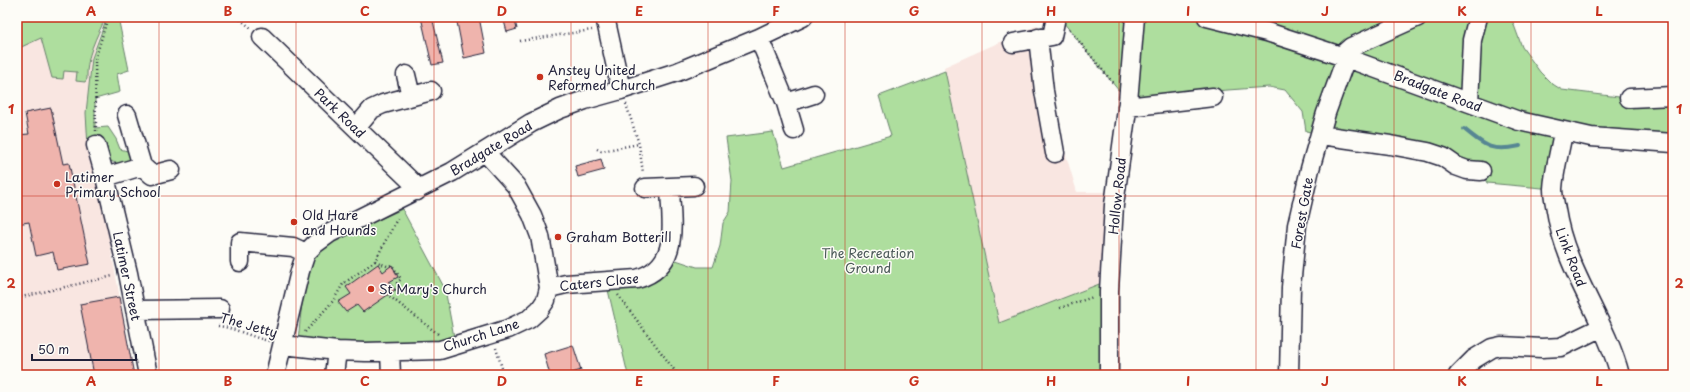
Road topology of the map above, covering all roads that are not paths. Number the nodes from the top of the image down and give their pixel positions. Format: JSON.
{"nodes":[{"id":1,"x":803,"y":17,"type":"edge"},
{"id":2,"x":1135,"y":17,"type":"edge"},
{"id":3,"x":1418,"y":17,"type":"edge"},
{"id":4,"x":1478,"y":17,"type":"edge"},
{"id":5,"x":1211,"y":18,"type":"edge"},
{"id":6,"x":1061,"y":21,"type":"edge"},
{"id":7,"x":606,"y":22,"type":"edge"},
{"id":8,"x":1271,"y":24,"type":"edge"},
{"id":9,"x":262,"y":37,"type":"dead end"},
{"id":10,"x":759,"y":38,"type":"junction"},
{"id":11,"x":1038,"y":38,"type":"junction"},
{"id":12,"x":1013,"y":43,"type":"dead end"},
{"id":13,"x":1344,"y":57,"type":"junction"},
{"id":14,"x":406,"y":75,"type":"dead end"},
{"id":15,"x":621,"y":90,"type":"junction"},
{"id":16,"x":431,"y":91,"type":"dead end"},
{"id":17,"x":814,"y":94,"type":"dead end"},
{"id":18,"x":411,"y":96,"type":"junction"},
{"id":19,"x":1673,"y":96,"type":"edge"},
{"id":20,"x":1214,"y":97,"type":"dead end"},
{"id":21,"x":1628,"y":98,"type":"dead end"},
{"id":22,"x":786,"y":103,"type":"junction"},
{"id":23,"x":1469,"y":103,"type":"junction"},
{"id":24,"x":1128,"y":105,"type":"junction"},
{"id":25,"x":127,"y":115,"type":"dead end"},
{"id":26,"x":356,"y":128,"type":"junction"},
{"id":27,"x":794,"y":130,"type":"dead end"},
{"id":28,"x":1563,"y":132,"type":"junction"},
{"id":29,"x":1321,"y":135,"type":"junction"},
{"id":30,"x":1673,"y":143,"type":"edge"},
{"id":31,"x":96,"y":145,"type":"road end"},
{"id":32,"x":485,"y":152,"type":"junction"},
{"id":33,"x":1055,"y":153,"type":"dead end"},
{"id":34,"x":142,"y":166,"type":"junction"},
{"id":35,"x":171,"y":170,"type":"dead end"},
{"id":36,"x":1481,"y":171,"type":"dead end"},
{"id":37,"x":105,"y":177,"type":"junction"},
{"id":38,"x":694,"y":186,"type":"dead end"},
{"id":39,"x":645,"y":188,"type":"road end"},
{"id":40,"x":670,"y":188,"type":"junction"},
{"id":41,"x":412,"y":194,"type":"junction"},
{"id":42,"x":306,"y":253,"type":"junction"},
{"id":43,"x":240,"y":262,"type":"dead end"},
{"id":44,"x":549,"y":288,"type":"junction"},
{"id":45,"x":135,"y":310,"type":"junction"},
{"id":46,"x":218,"y":317,"type":"road end"},
{"id":47,"x":1602,"y":327,"type":"junction"},
{"id":48,"x":283,"y":345,"type":"junction"},
{"id":49,"x":337,"y":351,"type":"junction"},
{"id":50,"x":390,"y":352,"type":"junction"},
{"id":51,"x":148,"y":375,"type":"edge"},
{"id":52,"x":275,"y":375,"type":"edge"},
{"id":53,"x":334,"y":375,"type":"edge"},
{"id":54,"x":391,"y":375,"type":"edge"},
{"id":55,"x":1109,"y":375,"type":"edge"},
{"id":56,"x":1289,"y":375,"type":"edge"},
{"id":57,"x":1458,"y":375,"type":"edge"},
{"id":58,"x":1620,"y":375,"type":"edge"}],
"edges":[{"from":1,"to":10,"type":"street","name":"Bradgate Road"},
{"from":2,"to":24,"type":"street","name":"Hollow Road"},
{"from":3,"to":13,"type":"street"},
{"from":4,"to":23,"type":"street"},
{"from":5,"to":8,"type":"street","name":"Bradgate Road"},
{"from":6,"to":11,"type":"street"},
{"from":7,"to":15,"type":"street"},
{"from":8,"to":13,"type":"street","name":"Bradgate Road"},
{"from":9,"to":26,"type":"street","name":"Park Road"},
{"from":10,"to":15,"type":"street","name":"Bradgate Road"},
{"from":10,"to":22,"type":"street"},
{"from":11,"to":12,"type":"street"},
{"from":11,"to":33,"type":"street"},
{"from":13,"to":23,"type":"street","name":"Bradgate Road"},
{"from":13,"to":29,"type":"street","name":"Forest Gate"},
{"from":14,"to":18,"type":"street"},
{"from":15,"to":32,"type":"street","name":"Bradgate Road"},
{"from":16,"to":18,"type":"street"},
{"from":17,"to":22,"type":"street"},
{"from":18,"to":26,"type":"street"},
{"from":19,"to":21,"type":"street"},
{"from":20,"to":24,"type":"street"},
{"from":22,"to":27,"type":"street"},
{"from":23,"to":28,"type":"street","name":"Bradgate Road"},
{"from":24,"to":55,"type":"street","name":"Hollow Road"},
{"from":25,"to":34,"type":"street"},
{"from":26,"to":41,"type":"street","name":"Park Road"},
{"from":28,"to":30,"type":"street","name":"Bradgate Road"},
{"from":28,"to":47,"type":"street","name":"Link Road"},
{"from":29,"to":36,"type":"street"},
{"from":29,"to":56,"type":"street","name":"Forest Gate"},
{"from":31,"to":37,"type":"street","name":"Latimer Street"},
{"from":32,"to":41,"type":"street","name":"Bradgate Road"},
{"from":32,"to":44,"type":"street"},
{"from":34,"to":35,"type":"street"},
{"from":34,"to":37,"type":"street"},
{"from":37,"to":45,"type":"street","name":"Latimer Street"},
{"from":38,"to":40,"type":"street"},
{"from":39,"to":40,"type":"street"},
{"from":40,"to":44,"type":"street","name":"Caters Close"},
{"from":41,"to":42,"type":"street","name":"Bradgate Road"},
{"from":42,"to":43,"type":"street"},
{"from":42,"to":48,"type":"street","name":"Bradgate Road"},
{"from":44,"to":50,"type":"street","name":"Church Lane"},
{"from":45,"to":46,"type":"street"},
{"from":45,"to":51,"type":"street","name":"Latimer Street"},
{"from":47,"to":57,"type":"street"},
{"from":47,"to":58,"type":"street","name":"Link Road"},
{"from":48,"to":49,"type":"street","name":"Church Lane"},
{"from":48,"to":52,"type":"street","name":"Bradgate Road"},
{"from":49,"to":50,"type":"street","name":"Church Lane"},
{"from":49,"to":53,"type":"street"},
{"from":50,"to":54,"type":"street"}]}
